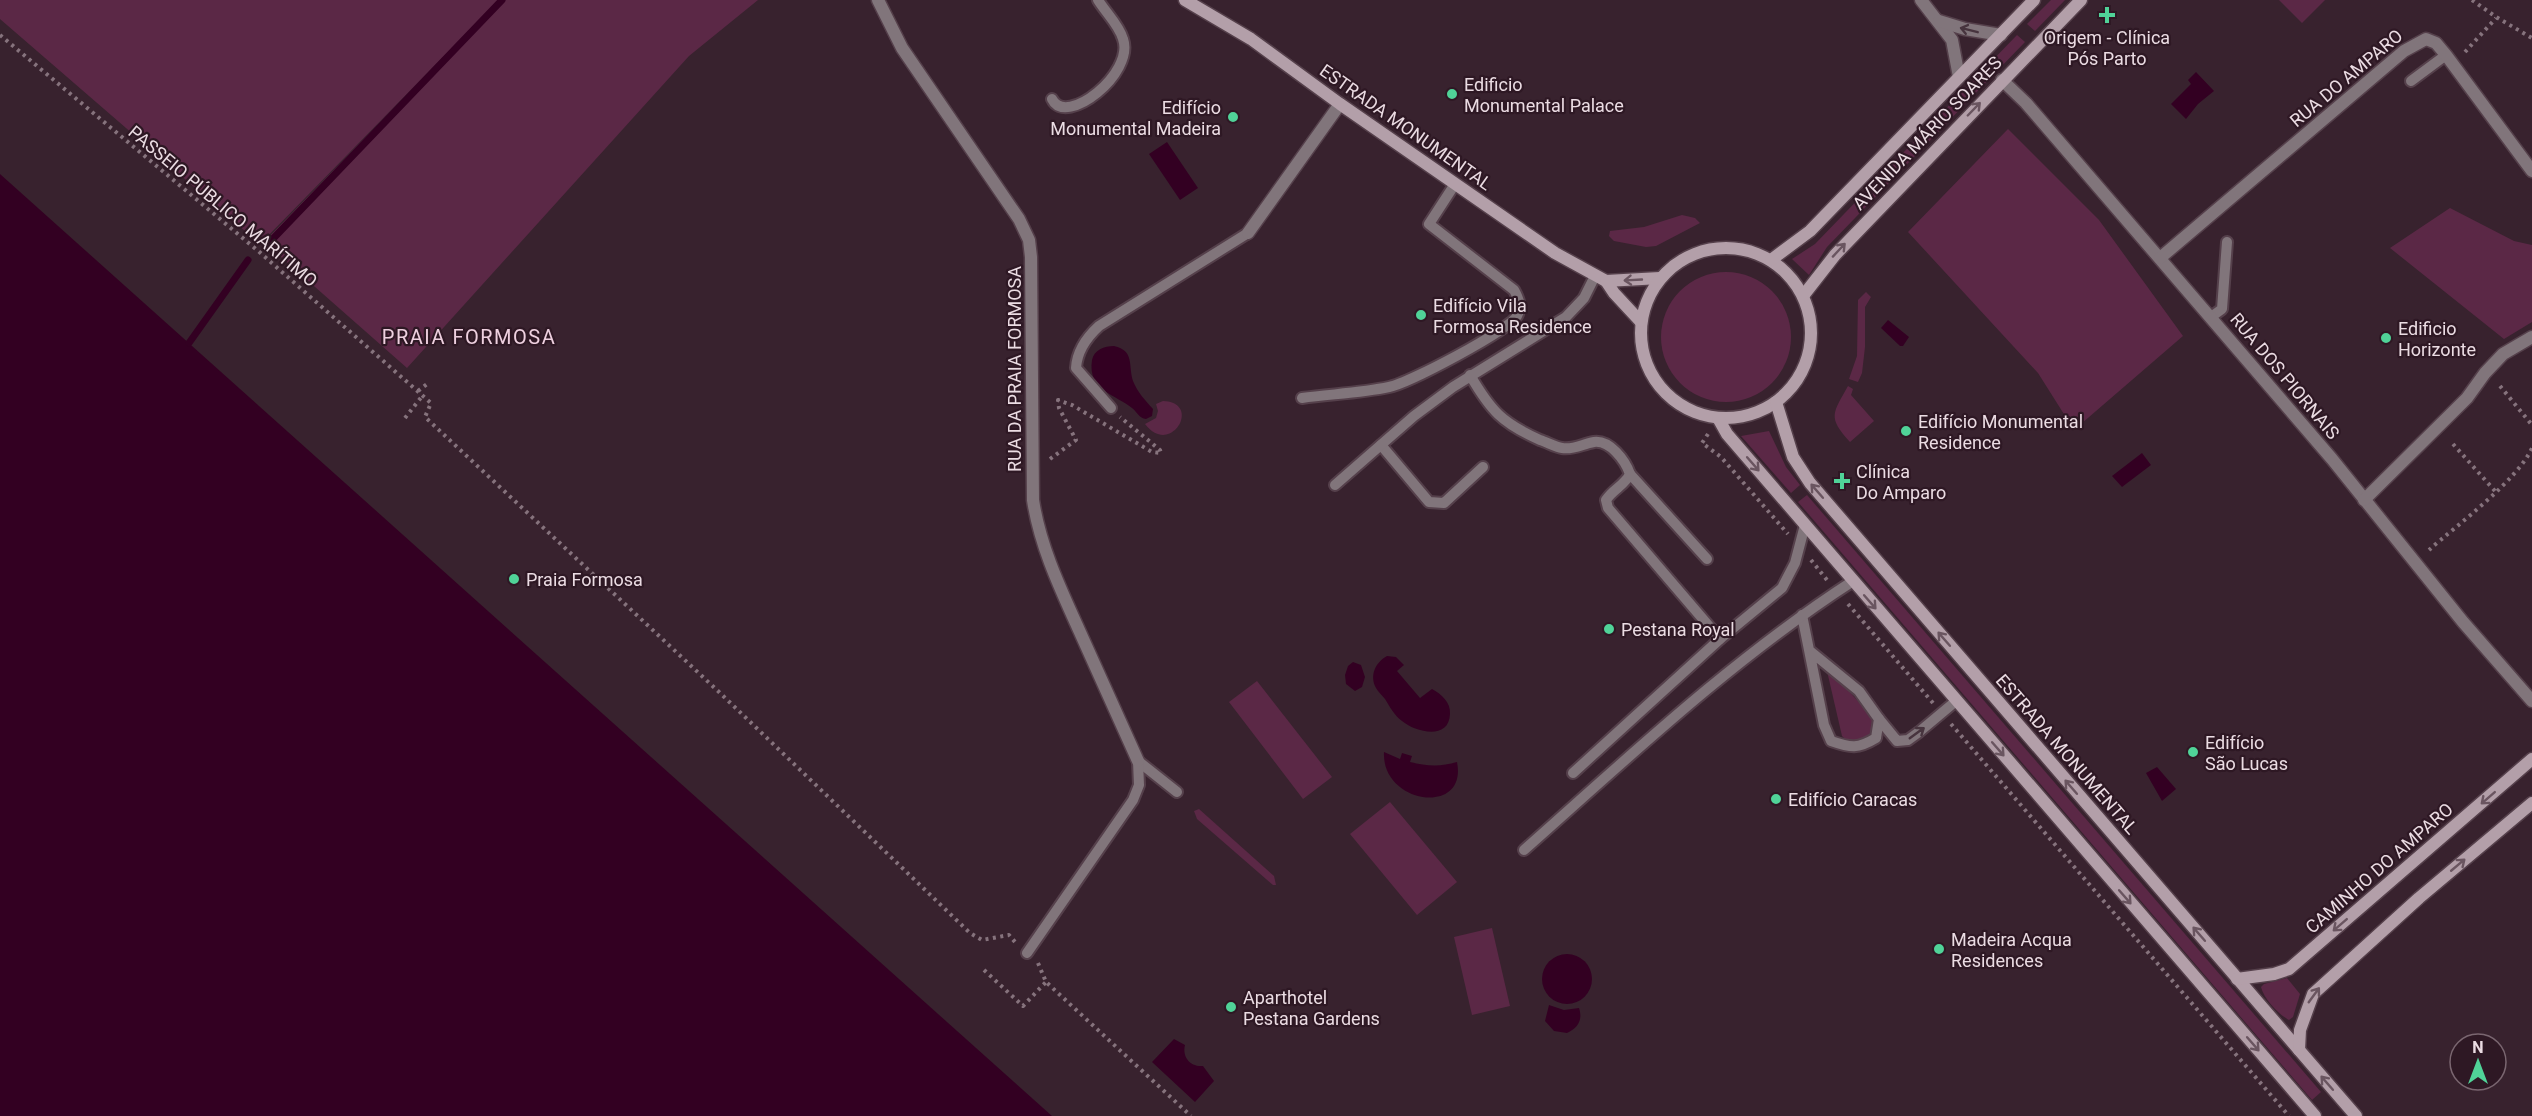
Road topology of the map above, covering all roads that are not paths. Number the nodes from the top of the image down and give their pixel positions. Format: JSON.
{"nodes":[{"id":1,"x":878,"y":0,"type":"edge"},
{"id":2,"x":1098,"y":0,"type":"edge"},
{"id":3,"x":1185,"y":0,"type":"edge"},
{"id":4,"x":1921,"y":0,"type":"edge"},
{"id":5,"x":2034,"y":0,"type":"edge"},
{"id":6,"x":2081,"y":0,"type":"edge"},
{"id":7,"x":1939,"y":21,"type":"junction"},
{"id":8,"x":2001,"y":35,"type":"junction"},
{"id":9,"x":2446,"y":55,"type":"junction"},
{"id":10,"x":1959,"y":77,"type":"junction"},
{"id":11,"x":2002,"y":80,"type":"junction"},
{"id":12,"x":2411,"y":81,"type":"dead end"},
{"id":13,"x":1052,"y":99,"type":"dead end"},
{"id":14,"x":1340,"y":104,"type":"junction"},
{"id":15,"x":2532,"y":171,"type":"edge"},
{"id":16,"x":1455,"y":184,"type":"junction"},
{"id":17,"x":1248,"y":233,"type":"joint"},
{"id":18,"x":2228,"y":242,"type":"dead end"},
{"id":19,"x":2160,"y":258,"type":"junction"},
{"id":20,"x":1771,"y":260,"type":"junction"},
{"id":21,"x":1601,"y":278,"type":"junction"},
{"id":22,"x":1660,"y":278,"type":"junction"},
{"id":23,"x":1803,"y":296,"type":"junction"},
{"id":24,"x":2211,"y":317,"type":"junction"},
{"id":25,"x":1641,"y":321,"type":"junction"},
{"id":26,"x":2532,"y":337,"type":"edge"},
{"id":27,"x":1470,"y":375,"type":"junction"},
{"id":28,"x":1302,"y":398,"type":"dead end"},
{"id":29,"x":1776,"y":402,"type":"junction"},
{"id":30,"x":1111,"y":408,"type":"road end"},
{"id":31,"x":1718,"y":418,"type":"junction"},
{"id":32,"x":1381,"y":445,"type":"junction"},
{"id":33,"x":1483,"y":468,"type":"dead end"},
{"id":34,"x":1630,"y":474,"type":"junction"},
{"id":35,"x":1335,"y":485,"type":"dead end"},
{"id":36,"x":2364,"y":500,"type":"junction"},
{"id":37,"x":1806,"y":525,"type":"junction"},
{"id":38,"x":1707,"y":559,"type":"dead end"},
{"id":39,"x":1852,"y":581,"type":"junction"},
{"id":40,"x":1802,"y":615,"type":"junction"},
{"id":41,"x":1720,"y":639,"type":"junction"},
{"id":42,"x":1809,"y":651,"type":"junction"},
{"id":43,"x":1956,"y":700,"type":"junction"},
{"id":44,"x":2532,"y":702,"type":"edge"},
{"id":45,"x":1879,"y":719,"type":"junction"},
{"id":46,"x":1138,"y":761,"type":"junction"},
{"id":47,"x":2531,"y":762,"type":"edge"},
{"id":48,"x":1573,"y":773,"type":"dead end"},
{"id":49,"x":1177,"y":792,"type":"dead end"},
{"id":50,"x":2532,"y":803,"type":"edge"},
{"id":51,"x":1524,"y":850,"type":"dead end"},
{"id":52,"x":1027,"y":953,"type":"road end"},
{"id":53,"x":2237,"y":979,"type":"junction"},
{"id":54,"x":2299,"y":1050,"type":"junction"},
{"id":55,"x":2315,"y":1116,"type":"edge"},
{"id":56,"x":2356,"y":1116,"type":"edge"}],
"edges":[{"from":1,"to":46,"type":"street","name":"RUA DA PRAIA FORMOSA"},
{"from":2,"to":13,"type":"lane"},
{"from":3,"to":14,"type":"main road","name":"ESTRADA MONUMENTAL"},
{"from":4,"to":7,"type":"street"},
{"from":5,"to":8,"type":"main road","name":"AVENIDA MÁRIO SOARES"},
{"from":6,"to":11,"type":"main road","name":"AVENIDA MÁRIO SOARES"},
{"from":8,"to":7,"type":"street","one_way":true},
{"from":7,"to":10,"type":"street"},
{"from":8,"to":10,"type":"main road","name":"AVENIDA MÁRIO SOARES"},
{"from":9,"to":12,"type":"lane"},
{"from":9,"to":15,"type":"street","name":"RUA DO AMPARO"},
{"from":9,"to":19,"type":"street","name":"RUA DO AMPARO"},
{"from":10,"to":20,"type":"main road","name":"AVENIDA MÁRIO SOARES"},
{"from":11,"to":19,"type":"street","name":"RUA DOS PIORNAIS"},
{"from":23,"to":11,"type":"main road","name":"AVENIDA MÁRIO SOARES","one_way":true},
{"from":14,"to":16,"type":"main road","name":"ESTRADA MONUMENTAL"},
{"from":14,"to":17,"type":"street"},
{"from":16,"to":21,"type":"main road","name":"ESTRADA MONUMENTAL"},
{"from":16,"to":28,"type":"lane"},
{"from":17,"to":30,"type":"lane"},
{"from":18,"to":24,"type":"lane"},
{"from":19,"to":24,"type":"street","name":"RUA DOS PIORNAIS"},
{"from":20,"to":22,"type":"main road"},
{"from":20,"to":23,"type":"main road"},
{"from":22,"to":21,"type":"main road","one_way":true},
{"from":21,"to":25,"type":"main road","name":"ESTRADA MONUMENTAL"},
{"from":21,"to":27,"type":"lane"},
{"from":22,"to":25,"type":"main road"},
{"from":23,"to":29,"type":"main road"},
{"from":24,"to":36,"type":"street","name":"RUA DOS PIORNAIS"},
{"from":25,"to":31,"type":"main road"},
{"from":26,"to":36,"type":"street"},
{"from":27,"to":32,"type":"lane"},
{"from":27,"to":34,"type":"lane"},
{"from":29,"to":31,"type":"main road"},
{"from":53,"to":29,"type":"main road","name":"ESTRADA MONUMENTAL","one_way":true},
{"from":31,"to":37,"type":"main road","one_way":true},
{"from":32,"to":33,"type":"lane"},
{"from":32,"to":35,"type":"lane"},
{"from":34,"to":38,"type":"lane"},
{"from":34,"to":41,"type":"lane"},
{"from":36,"to":44,"type":"street","name":"RUA DOS PIORNAIS"},
{"from":37,"to":39,"type":"main road"},
{"from":37,"to":41,"type":"lane"},
{"from":39,"to":40,"type":"lane"},
{"from":39,"to":43,"type":"main road","one_way":true},
{"from":40,"to":42,"type":"lane"},
{"from":40,"to":51,"type":"lane"},
{"from":41,"to":48,"type":"lane"},
{"from":42,"to":45,"type":"lane"},
{"from":42,"to":45,"type":"lane"},
{"from":45,"to":43,"type":"lane","one_way":true},
{"from":43,"to":55,"type":"main road","one_way":true},
{"from":46,"to":49,"type":"lane"},
{"from":46,"to":52,"type":"lane"},
{"from":47,"to":53,"type":"main road","name":"CAMINHO DO AMPARO","one_way":true},
{"from":54,"to":50,"type":"main road","one_way":true},
{"from":53,"to":54,"type":"main road","name":"ESTRADA MONUMENTAL"},
{"from":56,"to":54,"type":"main road","name":"ESTRADA MONUMENTAL","one_way":true}]}
